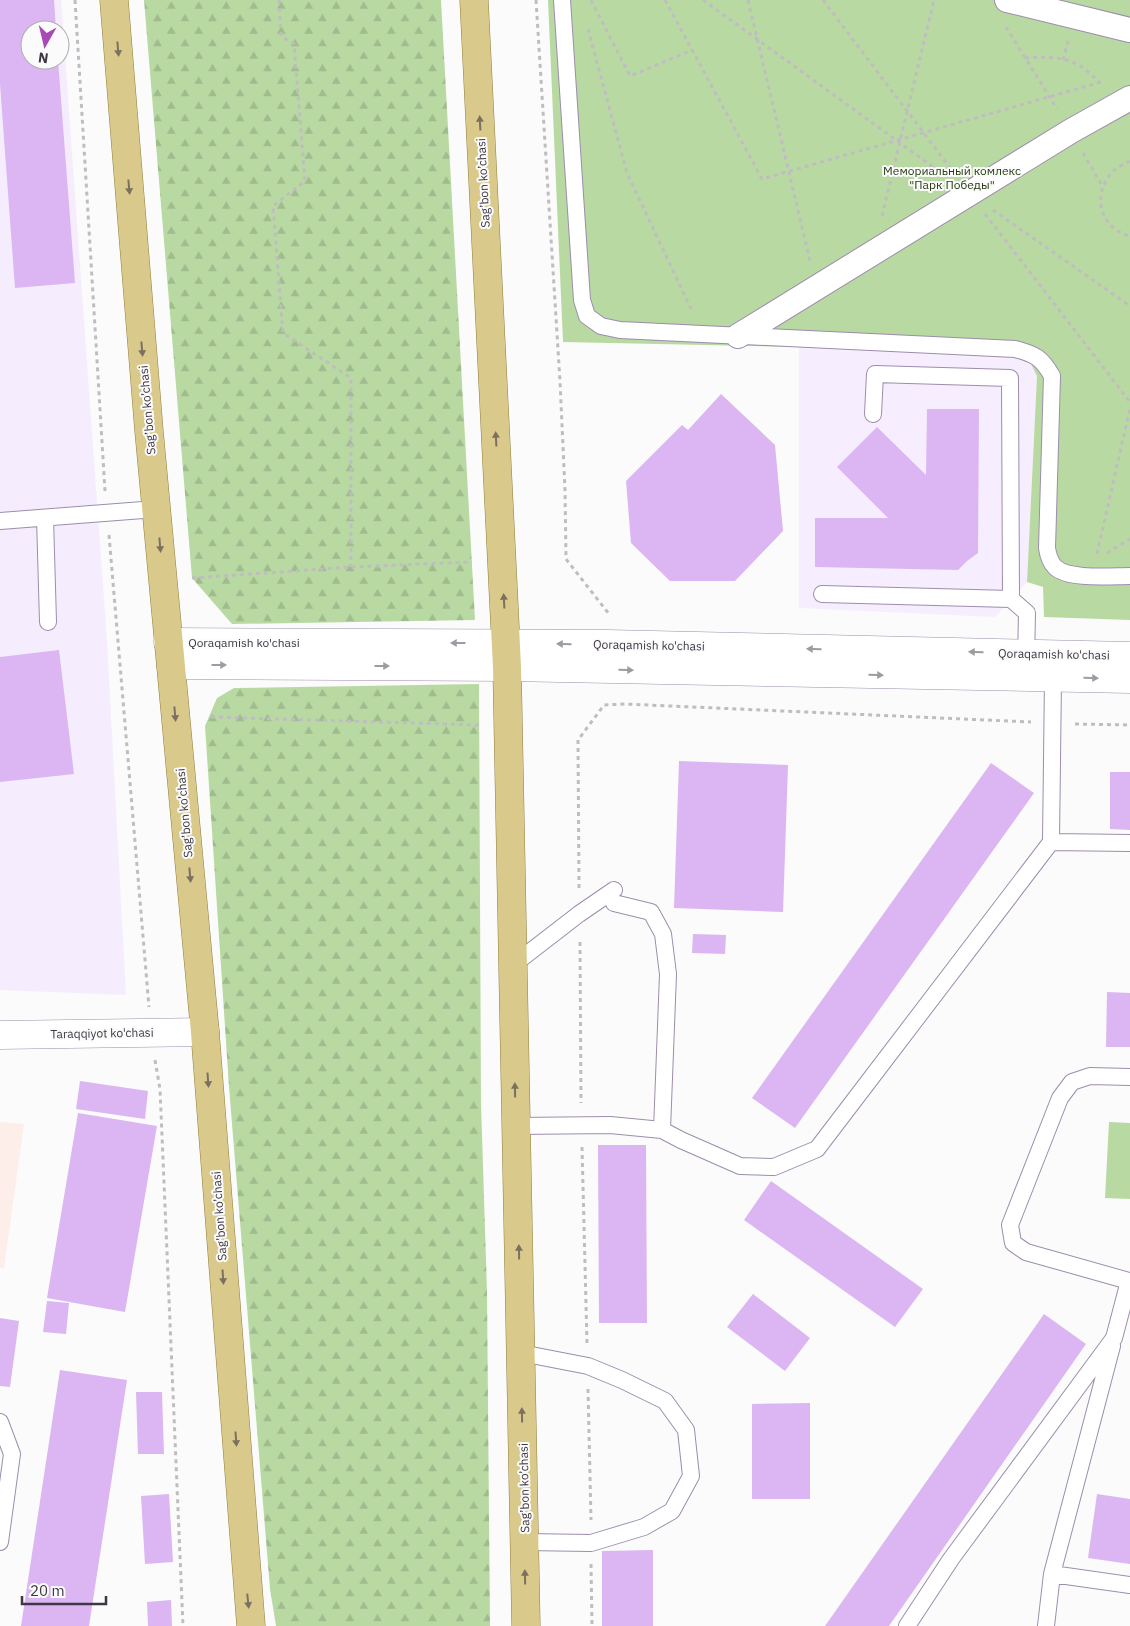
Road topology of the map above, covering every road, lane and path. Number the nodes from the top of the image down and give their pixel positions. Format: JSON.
{"nodes":[{"id":1,"x":75,"y":0,"type":"edge"},
{"id":2,"x":114,"y":0,"type":"edge"},
{"id":3,"x":278,"y":0,"type":"edge"},
{"id":4,"x":474,"y":0,"type":"edge"},
{"id":5,"x":536,"y":0,"type":"edge"},
{"id":6,"x":562,"y":0,"type":"edge"},
{"id":7,"x":591,"y":0,"type":"edge"},
{"id":8,"x":665,"y":0,"type":"edge"},
{"id":9,"x":703,"y":0,"type":"edge"},
{"id":10,"x":748,"y":0,"type":"edge"},
{"id":11,"x":823,"y":0,"type":"edge"},
{"id":12,"x":934,"y":0,"type":"edge"},
{"id":13,"x":1007,"y":0,"type":"edge"},
{"id":14,"x":1004,"y":25,"type":"dead end"},
{"id":15,"x":588,"y":29,"type":"dead end"},
{"id":16,"x":1130,"y":30,"type":"edge"},
{"id":17,"x":757,"y":40,"type":"junction"},
{"id":18,"x":692,"y":50,"type":"junction"},
{"id":19,"x":1025,"y":58,"type":"junction"},
{"id":20,"x":1107,"y":80,"type":"dead end"},
{"id":21,"x":1100,"y":83,"type":"junction"},
{"id":22,"x":1049,"y":97,"type":"junction"},
{"id":23,"x":1122,"y":102,"type":"edge"},
{"id":24,"x":907,"y":111,"type":"junction"},
{"id":25,"x":1071,"y":131,"type":"junction"},
{"id":26,"x":924,"y":133,"type":"junction"},
{"id":27,"x":899,"y":141,"type":"junction"},
{"id":28,"x":1130,"y":161,"type":"edge"},
{"id":29,"x":788,"y":171,"type":"junction"},
{"id":30,"x":1103,"y":186,"type":"junction"},
{"id":31,"x":970,"y":194,"type":"junction"},
{"id":32,"x":1130,"y":236,"type":"edge"},
{"id":33,"x":873,"y":253,"type":"junction"},
{"id":34,"x":816,"y":288,"type":"junction"},
{"id":35,"x":1130,"y":306,"type":"edge"},
{"id":36,"x":702,"y":334,"type":"junction"},
{"id":37,"x":738,"y":336,"type":"junction"},
{"id":38,"x":1130,"y":402,"type":"edge"},
{"id":39,"x":1130,"y":408,"type":"edge"},
{"id":40,"x":873,"y":414,"type":"dead end"},
{"id":41,"x":156,"y":508,"type":"junction"},
{"id":42,"x":107,"y":513,"type":"junction"},
{"id":43,"x":45,"y":518,"type":"junction"},
{"id":44,"x":0,"y":521,"type":"edge"},
{"id":45,"x":1096,"y":560,"type":"dead end"},
{"id":46,"x":472,"y":562,"type":"dead end"},
{"id":47,"x":351,"y":567,"type":"junction"},
{"id":48,"x":1130,"y":576,"type":"edge"},
{"id":49,"x":192,"y":578,"type":"dead end"},
{"id":50,"x":822,"y":594,"type":"dead end"},
{"id":51,"x":1011,"y":599,"type":"junction"},
{"id":52,"x":609,"y":614,"type":"dead end"},
{"id":53,"x":48,"y":622,"type":"dead end"},
{"id":54,"x":170,"y":654,"type":"junction"},
{"id":55,"x":507,"y":655,"type":"junction"},
{"id":56,"x":1130,"y":656,"type":"edge"},
{"id":57,"x":1026,"y":665,"type":"junction"},
{"id":58,"x":1053,"y":678,"type":"junction"},
{"id":59,"x":1130,"y":679,"type":"edge"},
{"id":60,"x":211,"y":717,"type":"dead end"},
{"id":61,"x":1053,"y":724,"type":"junction"},
{"id":62,"x":479,"y":725,"type":"dead end"},
{"id":63,"x":1130,"y":725,"type":"edge"},
{"id":64,"x":1050,"y":842,"type":"junction"},
{"id":65,"x":1130,"y":843,"type":"edge"},
{"id":66,"x":579,"y":914,"type":"junction"},
{"id":67,"x":513,"y":965,"type":"junction"},
{"id":68,"x":205,"y":1032,"type":"junction"},
{"id":69,"x":151,"y":1033,"type":"junction"},
{"id":70,"x":0,"y":1035,"type":"edge"},
{"id":71,"x":1130,"y":1077,"type":"edge"},
{"id":72,"x":581,"y":1125,"type":"junction"},
{"id":73,"x":516,"y":1126,"type":"junction"},
{"id":74,"x":662,"y":1130,"type":"junction"},
{"id":75,"x":1130,"y":1281,"type":"edge"},
{"id":76,"x":1114,"y":1338,"type":"junction"},
{"id":77,"x":521,"y":1353,"type":"junction"},
{"id":78,"x":588,"y":1366,"type":"junction"},
{"id":79,"x":0,"y":1422,"type":"edge"},
{"id":80,"x":0,"y":1542,"type":"edge"},
{"id":81,"x":525,"y":1542,"type":"junction"},
{"id":82,"x":591,"y":1543,"type":"junction"},
{"id":83,"x":1052,"y":1574,"type":"junction"},
{"id":84,"x":1130,"y":1585,"type":"edge"},
{"id":85,"x":183,"y":1626,"type":"edge"},
{"id":86,"x":251,"y":1626,"type":"edge"},
{"id":87,"x":526,"y":1626,"type":"edge"},
{"id":88,"x":592,"y":1626,"type":"edge"},
{"id":89,"x":907,"y":1626,"type":"edge"},
{"id":90,"x":1046,"y":1626,"type":"edge"}],
"edges":[{"from":1,"to":42,"type":"path"},
{"from":2,"to":41,"type":"main road","name":"Sag’bon ko’chasi","one_way":true},
{"from":3,"to":47,"type":"path"},
{"from":55,"to":4,"type":"main road","name":"Sag’bon ko’chasi","one_way":true},
{"from":5,"to":52,"type":"path"},
{"from":6,"to":36,"type":"lane"},
{"from":7,"to":18,"type":"path"},
{"from":8,"to":18,"type":"path"},
{"from":9,"to":17,"type":"path"},
{"from":10,"to":17,"type":"path"},
{"from":11,"to":24,"type":"path"},
{"from":12,"to":24,"type":"path"},
{"from":13,"to":16,"type":"street"},
{"from":14,"to":19,"type":"path"},
{"from":15,"to":36,"type":"path"},
{"from":17,"to":27,"type":"path"},
{"from":17,"to":29,"type":"path"},
{"from":18,"to":29,"type":"path"},
{"from":19,"to":21,"type":"path"},
{"from":19,"to":22,"type":"path"},
{"from":20,"to":21,"type":"path"},
{"from":21,"to":22,"type":"path"},
{"from":21,"to":23,"type":"path"},
{"from":22,"to":25,"type":"path"},
{"from":22,"to":26,"type":"path"},
{"from":23,"to":25,"type":"street"},
{"from":24,"to":26,"type":"path"},
{"from":24,"to":27,"type":"path"},
{"from":25,"to":30,"type":"path"},
{"from":25,"to":31,"type":"street"},
{"from":26,"to":27,"type":"path"},
{"from":26,"to":31,"type":"path"},
{"from":27,"to":29,"type":"path"},
{"from":27,"to":31,"type":"path"},
{"from":27,"to":33,"type":"path"},
{"from":28,"to":30,"type":"path"},
{"from":29,"to":34,"type":"path"},
{"from":30,"to":32,"type":"path"},
{"from":31,"to":33,"type":"street"},
{"from":31,"to":35,"type":"path"},
{"from":31,"to":38,"type":"path"},
{"from":33,"to":34,"type":"street"},
{"from":34,"to":37,"type":"street"},
{"from":36,"to":37,"type":"lane"},
{"from":37,"to":48,"type":"lane"},
{"from":39,"to":45,"type":"path"},
{"from":40,"to":51,"type":"lane"},
{"from":41,"to":42,"type":"lane"},
{"from":41,"to":54,"type":"main road","name":"Sag’bon ko’chasi","one_way":true},
{"from":42,"to":43,"type":"lane"},
{"from":42,"to":69,"type":"path"},
{"from":43,"to":44,"type":"lane"},
{"from":43,"to":53,"type":"lane"},
{"from":46,"to":47,"type":"path"},
{"from":47,"to":49,"type":"path"},
{"from":50,"to":51,"type":"lane"},
{"from":51,"to":57,"type":"lane"},
{"from":54,"to":55,"type":"main road","name":"Qoraqamish ko'chasi"},
{"from":54,"to":68,"type":"main road","name":"Sag’bon ko’chasi","one_way":true},
{"from":55,"to":57,"type":"main road","name":"Qoraqamish ko'chasi"},
{"from":55,"to":67,"type":"main road","name":"Sag’bon ko’chasi"},
{"from":56,"to":57,"type":"main road","name":"Qoraqamish ko'chasi"},
{"from":57,"to":58,"type":"main road","name":"Qoraqamish ko'chasi"},
{"from":58,"to":59,"type":"main road","name":"Qoraqamish ko'chasi","one_way":true},
{"from":58,"to":61,"type":"lane"},
{"from":60,"to":62,"type":"path"},
{"from":61,"to":63,"type":"path"},
{"from":61,"to":64,"type":"lane"},
{"from":61,"to":66,"type":"path"},
{"from":64,"to":65,"type":"lane"},
{"from":64,"to":74,"type":"lane"},
{"from":66,"to":67,"type":"lane"},
{"from":66,"to":72,"type":"path"},
{"from":66,"to":74,"type":"lane"},
{"from":73,"to":67,"type":"main road","name":"Sag’bon ko’chasi","one_way":true},
{"from":68,"to":69,"type":"main road","name":"Taraqqiyot ko'chasi"},
{"from":68,"to":86,"type":"main road","name":"Sag’bon ko’chasi","one_way":true},
{"from":69,"to":70,"type":"main road","name":"Taraqqiyot ko'chasi"},
{"from":69,"to":85,"type":"path"},
{"from":71,"to":75,"type":"lane"},
{"from":72,"to":73,"type":"lane"},
{"from":72,"to":74,"type":"lane"},
{"from":72,"to":78,"type":"path"},
{"from":77,"to":73,"type":"main road","name":"Sag’bon ko’chasi","one_way":true},
{"from":75,"to":76,"type":"lane"},
{"from":76,"to":83,"type":"lane"},
{"from":76,"to":89,"type":"lane"},
{"from":77,"to":78,"type":"lane"},
{"from":81,"to":77,"type":"main road","name":"Sag’bon ko’chasi","one_way":true},
{"from":78,"to":82,"type":"path"},
{"from":78,"to":82,"type":"lane"},
{"from":79,"to":80,"type":"lane"},
{"from":81,"to":82,"type":"lane"},
{"from":87,"to":81,"type":"main road","name":"Sag’bon ko’chasi","one_way":true},
{"from":82,"to":88,"type":"path"},
{"from":83,"to":84,"type":"lane"},
{"from":83,"to":90,"type":"lane"}]}
